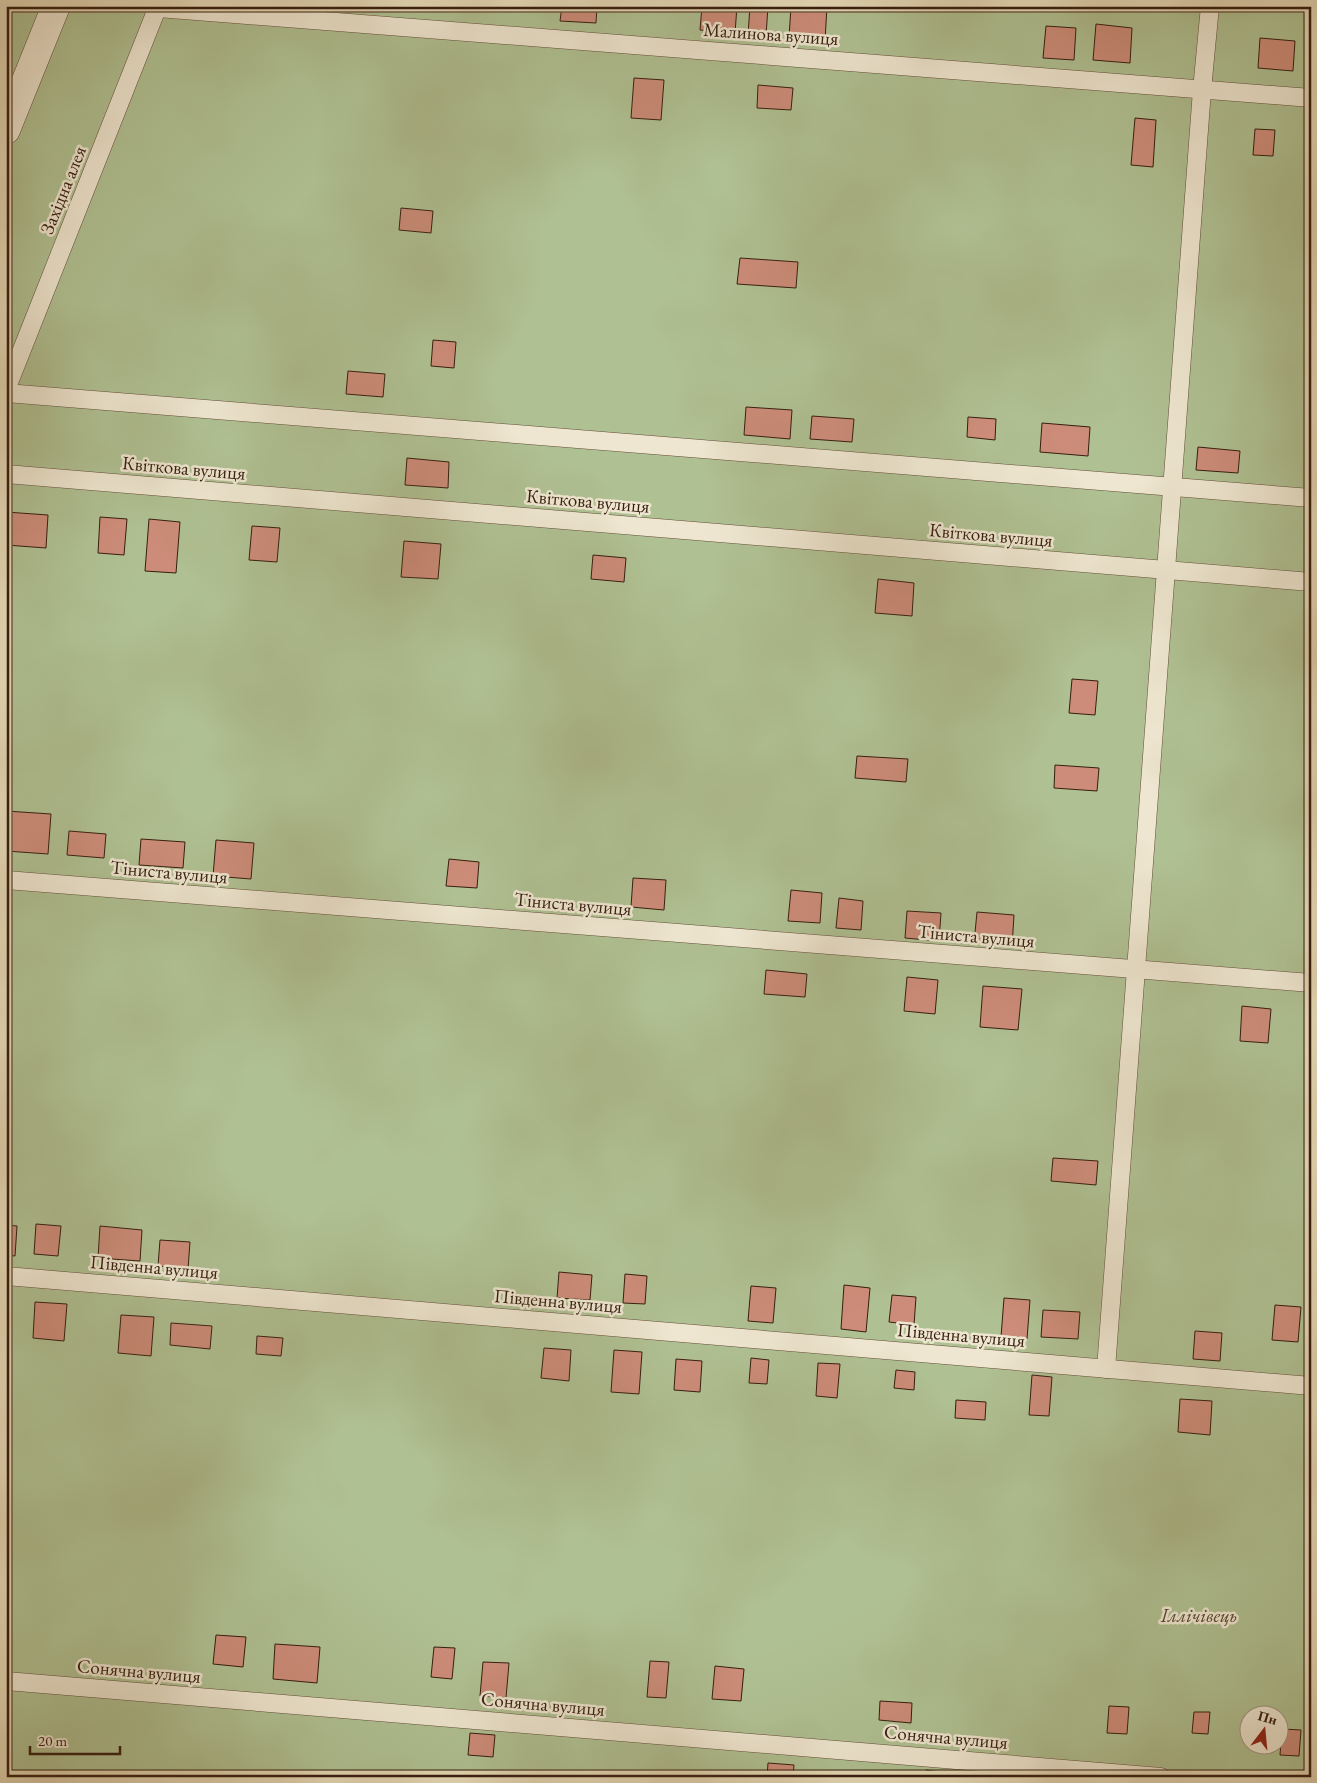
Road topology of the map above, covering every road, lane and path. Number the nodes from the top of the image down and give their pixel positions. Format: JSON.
{"nodes":[{"id":1,"x":56,"y":6,"type":"edge"},
{"id":2,"x":1210,"y":6,"type":"edge"},
{"id":3,"x":158,"y":7,"type":"edge"},
{"id":4,"x":1202,"y":90,"type":"junction"},
{"id":5,"x":1311,"y":98,"type":"edge"},
{"id":6,"x":6,"y":130,"type":"edge"},
{"id":7,"x":6,"y":390,"type":"edge"},
{"id":8,"x":6,"y":394,"type":"edge"},
{"id":9,"x":6,"y":474,"type":"edge"},
{"id":10,"x":1172,"y":486,"type":"junction"},
{"id":11,"x":1311,"y":498,"type":"edge"},
{"id":12,"x":1166,"y":571,"type":"junction"},
{"id":13,"x":1311,"y":582,"type":"edge"},
{"id":14,"x":6,"y":880,"type":"edge"},
{"id":15,"x":1136,"y":970,"type":"junction"},
{"id":16,"x":1311,"y":984,"type":"edge"},
{"id":17,"x":6,"y":1276,"type":"edge"},
{"id":18,"x":1106,"y":1369,"type":"junction"},
{"id":19,"x":1311,"y":1386,"type":"edge"},
{"id":20,"x":6,"y":1681,"type":"edge"},
{"id":21,"x":1161,"y":1777,"type":"edge"}],
"edges":[{"from":1,"to":6,"type":"street"},
{"from":2,"to":4,"type":"lane"},
{"from":3,"to":4,"type":"lane","name":"Малинова вулиця"},
{"from":3,"to":7,"type":"lane","name":"Західна алея"},
{"from":4,"to":5,"type":"lane","name":"Малинова вулиця"},
{"from":4,"to":10,"type":"lane"},
{"from":8,"to":10,"type":"lane"},
{"from":9,"to":12,"type":"lane","name":"Квіткова вулиця"},
{"from":10,"to":11,"type":"lane"},
{"from":10,"to":12,"type":"lane"},
{"from":12,"to":13,"type":"lane","name":"Квіткова вулиця"},
{"from":12,"to":15,"type":"lane"},
{"from":14,"to":15,"type":"lane","name":"Тіниста вулиця"},
{"from":15,"to":16,"type":"lane","name":"Тіниста вулиця"},
{"from":15,"to":18,"type":"lane"},
{"from":17,"to":18,"type":"lane","name":"Південна вулиця"},
{"from":18,"to":19,"type":"lane","name":"Південна вулиця"},
{"from":20,"to":21,"type":"lane","name":"Сонячна вулиця"}]}
